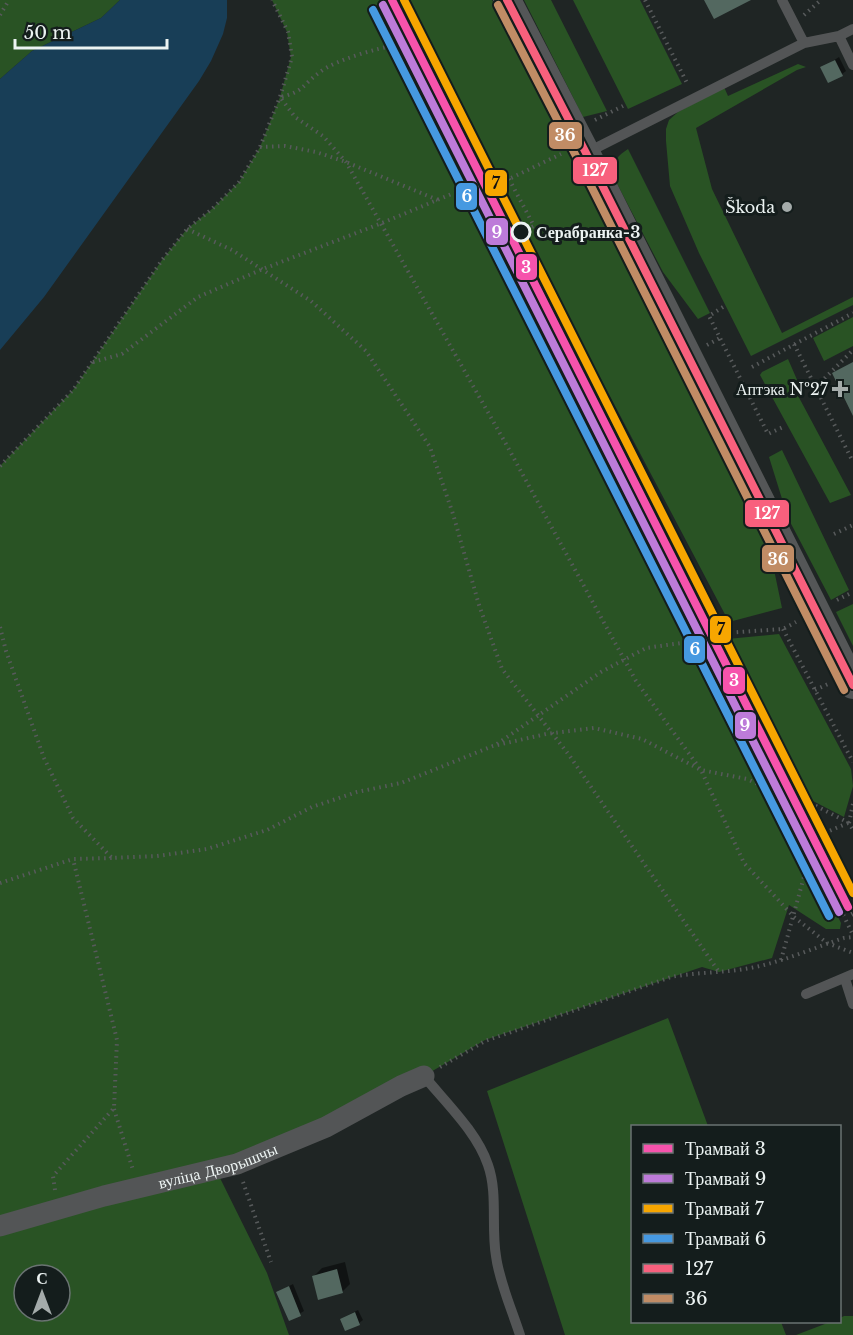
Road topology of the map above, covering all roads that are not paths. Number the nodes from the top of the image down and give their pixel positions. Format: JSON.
{"nodes":[{"id":1,"x":507,"y":0,"type":"edge"},
{"id":2,"x":782,"y":0,"type":"edge"},
{"id":3,"x":853,"y":29,"type":"edge"},
{"id":4,"x":839,"y":36,"type":"junction"},
{"id":5,"x":804,"y":43,"type":"junction"},
{"id":6,"x":853,"y":65,"type":"edge"},
{"id":7,"x":576,"y":152,"type":"junction"},
{"id":8,"x":853,"y":685,"type":"edge"},
{"id":9,"x":849,"y":976,"type":"edge"},
{"id":10,"x":806,"y":994,"type":"dead end"},
{"id":11,"x":853,"y":1004,"type":"edge"},
{"id":12,"x":424,"y":1076,"type":"joint"},
{"id":13,"x":0,"y":1226,"type":"edge"},
{"id":14,"x":520,"y":1335,"type":"edge"}],
"edges":[{"from":1,"to":7,"type":"main road"},
{"from":2,"to":5,"type":"lane"},
{"from":3,"to":4,"type":"lane"},
{"from":4,"to":5,"type":"lane"},
{"from":4,"to":6,"type":"lane"},
{"from":5,"to":7,"type":"lane"},
{"from":7,"to":8,"type":"main road"},
{"from":9,"to":10,"type":"lane"},
{"from":9,"to":11,"type":"lane"},
{"from":12,"to":13,"type":"street","name":"вуліца Дворышчы"},
{"from":12,"to":14,"type":"lane"}]}
